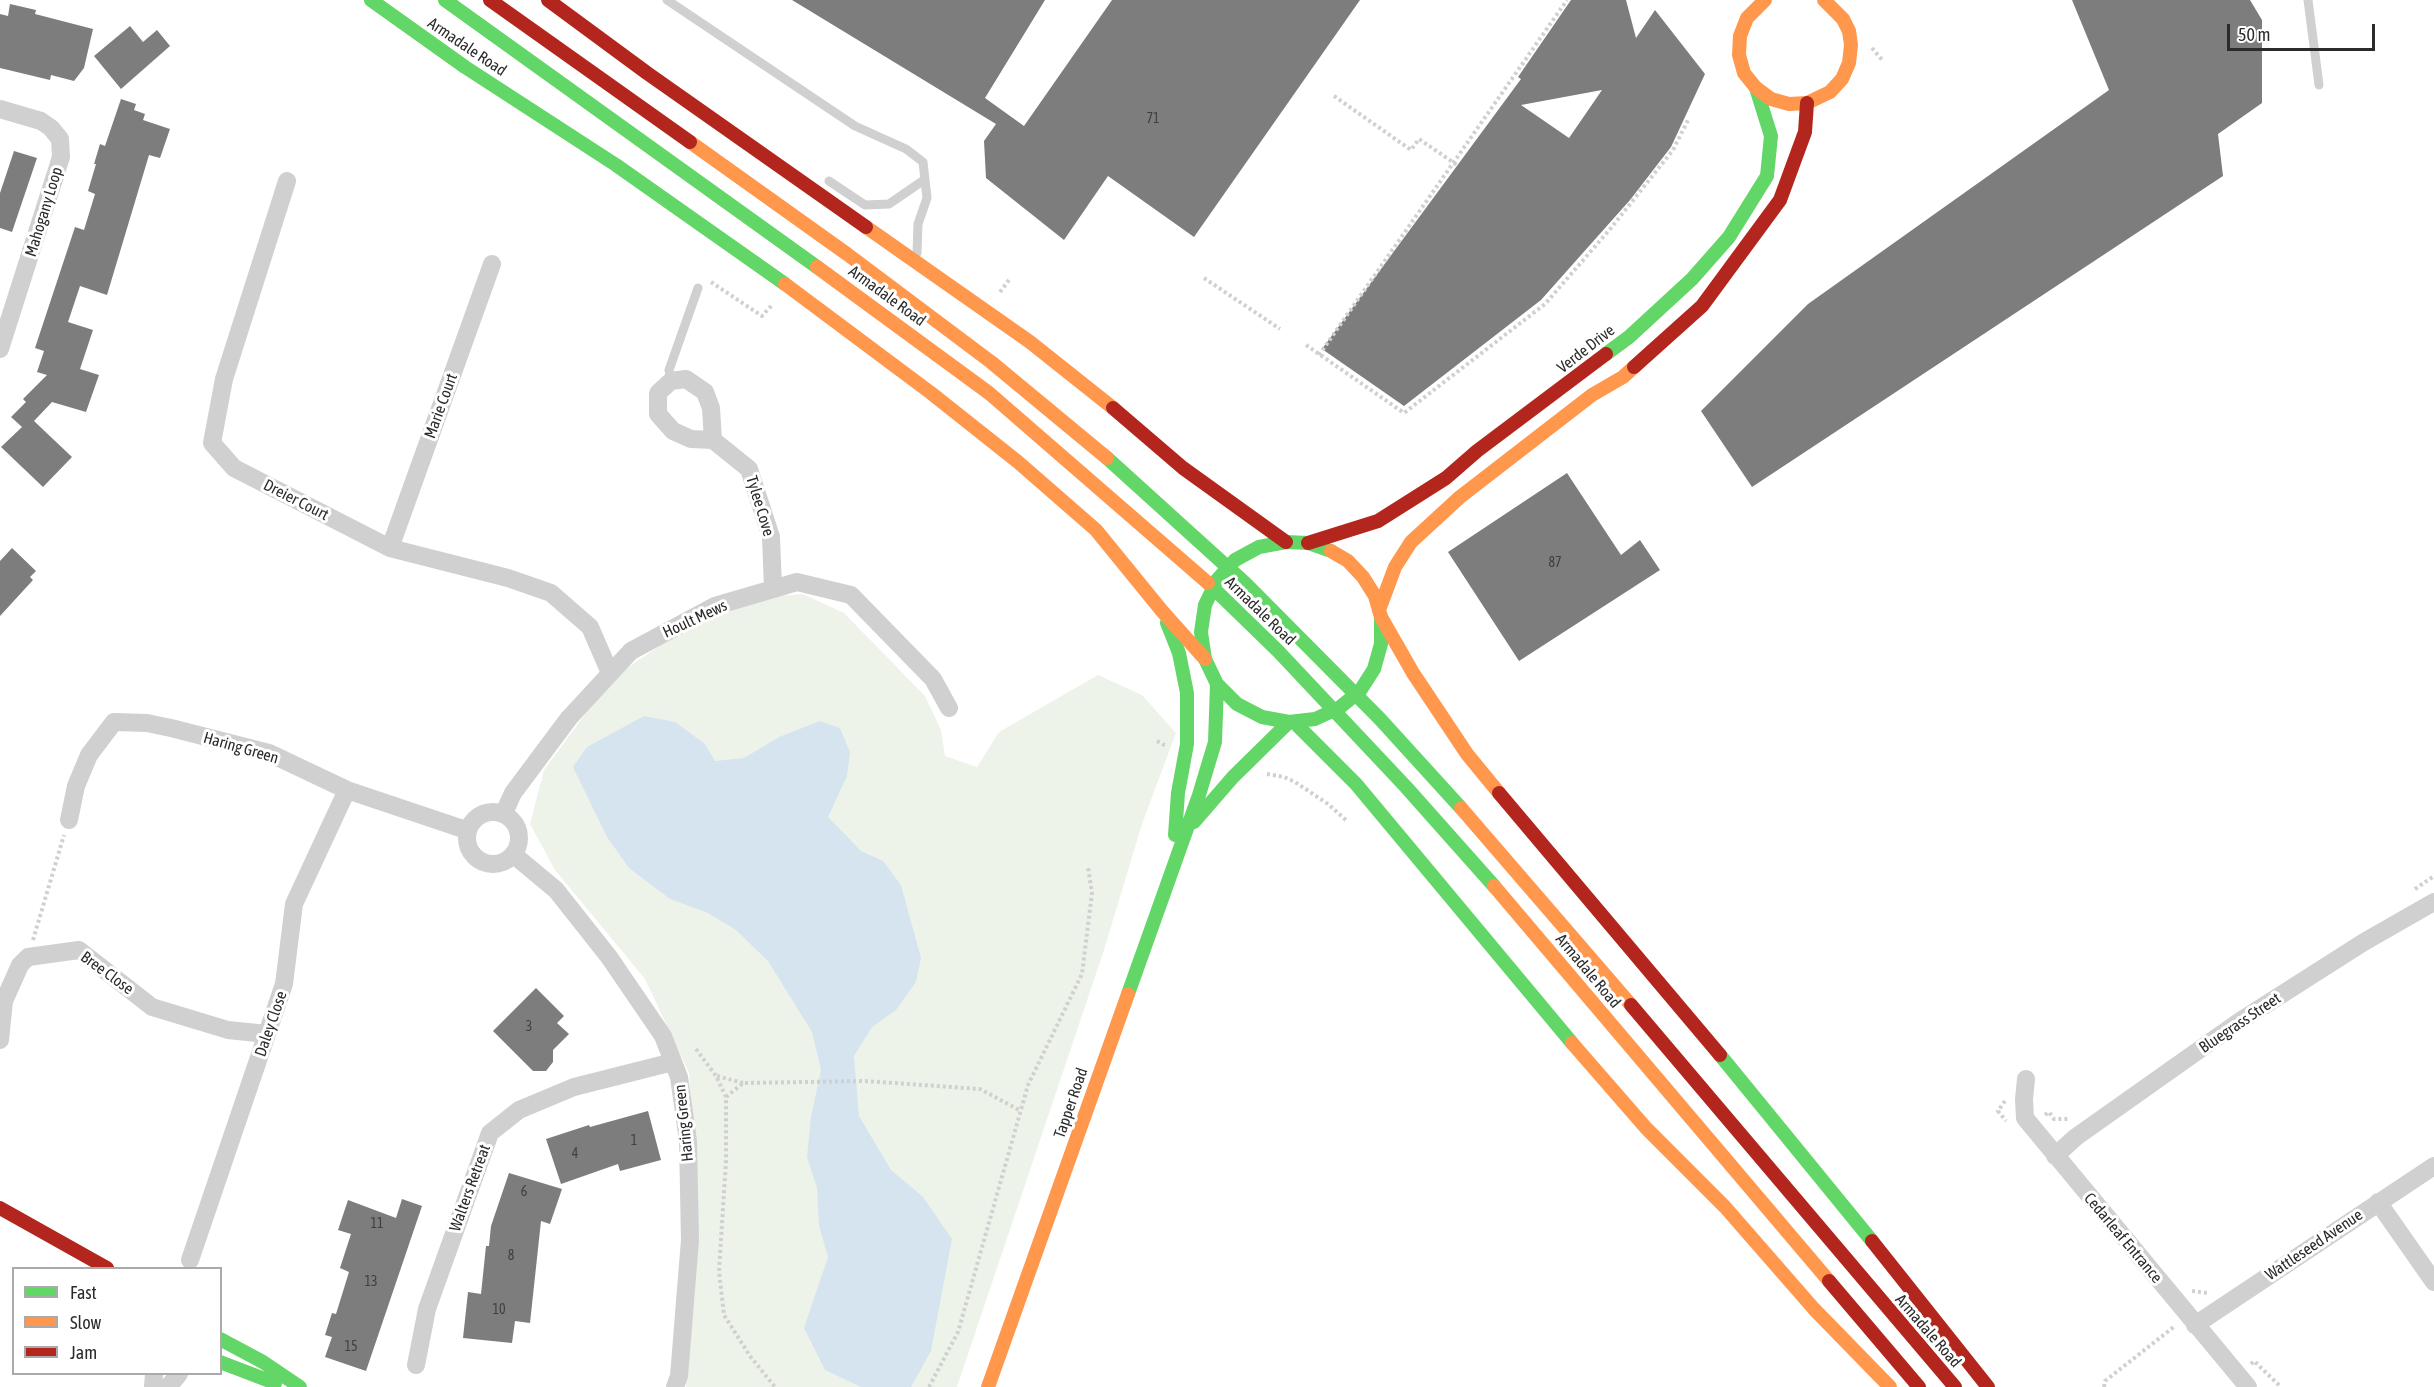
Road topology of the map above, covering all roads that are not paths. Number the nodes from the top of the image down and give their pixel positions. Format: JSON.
{"nodes":[{"id":1,"x":371,"y":0,"type":"edge"},
{"id":2,"x":445,"y":0,"type":"edge"},
{"id":3,"x":490,"y":0,"type":"edge"},
{"id":4,"x":548,"y":0,"type":"edge"},
{"id":5,"x":667,"y":0,"type":"edge"},
{"id":6,"x":1765,"y":0,"type":"edge"},
{"id":7,"x":2308,"y":0,"type":"edge"},
{"id":8,"x":1831,"y":3,"type":"edge"},
{"id":9,"x":2319,"y":85,"type":"dead end"},
{"id":10,"x":1756,"y":88,"type":"junction"},
{"id":11,"x":1807,"y":103,"type":"junction"},
{"id":12,"x":0,"y":109,"type":"edge"},
{"id":13,"x":783,"y":167,"type":"junction"},
{"id":14,"x":805,"y":174,"type":"dead end"},
{"id":15,"x":816,"y":177,"type":"dead end"},
{"id":16,"x":924,"y":180,"type":"junction"},
{"id":17,"x":287,"y":181,"type":"dead end"},
{"id":18,"x":917,"y":261,"type":"junction"},
{"id":19,"x":492,"y":264,"type":"dead end"},
{"id":20,"x":698,"y":288,"type":"road end"},
{"id":21,"x":0,"y":349,"type":"edge"},
{"id":22,"x":671,"y":381,"type":"junction"},
{"id":23,"x":713,"y":440,"type":"junction"},
{"id":24,"x":1286,"y":542,"type":"junction"},
{"id":25,"x":1308,"y":543,"type":"junction"},
{"id":26,"x":390,"y":548,"type":"junction"},
{"id":27,"x":773,"y":588,"type":"junction"},
{"id":28,"x":1162,"y":611,"type":"junction"},
{"id":29,"x":1380,"y":614,"type":"junction"},
{"id":30,"x":1205,"y":659,"type":"junction"},
{"id":31,"x":610,"y":674,"type":"junction"},
{"id":32,"x":1217,"y":684,"type":"junction"},
{"id":33,"x":949,"y":708,"type":"dead end"},
{"id":34,"x":1291,"y":722,"type":"junction"},
{"id":35,"x":347,"y":790,"type":"junction"},
{"id":36,"x":504,"y":813,"type":"junction"},
{"id":37,"x":69,"y":820,"type":"road end"},
{"id":38,"x":466,"y":830,"type":"junction"},
{"id":39,"x":1186,"y":831,"type":"junction"},
{"id":40,"x":514,"y":855,"type":"junction"},
{"id":41,"x":1173,"y":865,"type":"junction"},
{"id":42,"x":2434,"y":902,"type":"edge"},
{"id":43,"x":267,"y":1034,"type":"junction"},
{"id":44,"x":0,"y":1040,"type":"edge"},
{"id":45,"x":673,"y":1062,"type":"junction"},
{"id":46,"x":2026,"y":1079,"type":"dead end"},
{"id":47,"x":2055,"y":1156,"type":"junction"},
{"id":48,"x":2434,"y":1166,"type":"edge"},
{"id":49,"x":2378,"y":1202,"type":"junction"},
{"id":50,"x":0,"y":1208,"type":"edge"},
{"id":51,"x":90,"y":1257,"type":"junction"},
{"id":52,"x":189,"y":1260,"type":"dead end"},
{"id":53,"x":98,"y":1267,"type":"edge"},
{"id":54,"x":104,"y":1267,"type":"edge"},
{"id":55,"x":2434,"y":1282,"type":"edge"},
{"id":56,"x":2195,"y":1324,"type":"junction"},
{"id":57,"x":222,"y":1340,"type":"edge"},
{"id":58,"x":222,"y":1363,"type":"edge"},
{"id":59,"x":416,"y":1365,"type":"dead end"},
{"id":60,"x":178,"y":1375,"type":"edge"},
{"id":61,"x":679,"y":1383,"type":"edge"},
{"id":62,"x":168,"y":1387,"type":"edge"},
{"id":63,"x":300,"y":1387,"type":"edge"},
{"id":64,"x":988,"y":1387,"type":"edge"},
{"id":65,"x":1890,"y":1387,"type":"edge"},
{"id":66,"x":1919,"y":1387,"type":"edge"},
{"id":67,"x":1955,"y":1387,"type":"edge"},
{"id":68,"x":1988,"y":1387,"type":"edge"},
{"id":69,"x":2248,"y":1387,"type":"edge"}],
"edges":[{"from":1,"to":28,"type":"main road","name":"Armadale Road"},
{"from":2,"to":66,"type":"main road","name":"Armadale Road"},
{"from":3,"to":67,"type":"main road","name":"Armadale Road"},
{"from":4,"to":13,"type":"main road"},
{"from":5,"to":16,"type":"lane"},
{"from":6,"to":10,"type":"main road","name":"Verde Drive"},
{"from":7,"to":9,"type":"lane"},
{"from":8,"to":11,"type":"main road"},
{"from":10,"to":11,"type":"main road"},
{"from":10,"to":25,"type":"main road","name":"Verde Drive"},
{"from":11,"to":29,"type":"main road"},
{"from":12,"to":21,"type":"street","name":"Mahogany Loop"},
{"from":13,"to":14,"type":"lane"},
{"from":13,"to":18,"type":"main road"},
{"from":15,"to":16,"type":"lane"},
{"from":16,"to":18,"type":"lane"},
{"from":17,"to":26,"type":"street","name":"Dreier Court"},
{"from":18,"to":24,"type":"main road"},
{"from":19,"to":26,"type":"street","name":"Marie Court"},
{"from":20,"to":22,"type":"lane"},
{"from":22,"to":23,"type":"street"},
{"from":22,"to":23,"type":"street"},
{"from":23,"to":27,"type":"street","name":"Tylee Cove"},
{"from":24,"to":25,"type":"main road"},
{"from":24,"to":30,"type":"main road"},
{"from":25,"to":29,"type":"main road"},
{"from":26,"to":31,"type":"street","name":"Dreier Court"},
{"from":27,"to":31,"type":"street","name":"Hoult Mews"},
{"from":27,"to":33,"type":"street","name":"Hoult Mews"},
{"from":28,"to":30,"type":"main road"},
{"from":28,"to":41,"type":"main road"},
{"from":29,"to":34,"type":"main road"},
{"from":29,"to":68,"type":"main road"},
{"from":30,"to":32,"type":"main road"},
{"from":31,"to":36,"type":"street","name":"Hoult Mews"},
{"from":32,"to":34,"type":"main road"},
{"from":32,"to":39,"type":"main road","name":"Tapper Road"},
{"from":34,"to":39,"type":"main road","name":"Tapper Road"},
{"from":34,"to":65,"type":"main road"},
{"from":35,"to":37,"type":"street","name":"Haring Green"},
{"from":35,"to":38,"type":"street","name":"Haring Green"},
{"from":35,"to":43,"type":"street","name":"Daley Close"},
{"from":36,"to":38,"type":"street"},
{"from":36,"to":40,"type":"street"},
{"from":38,"to":40,"type":"street"},
{"from":39,"to":41,"type":"main road","name":"Tapper Road"},
{"from":40,"to":45,"type":"street","name":"Haring Green"},
{"from":41,"to":64,"type":"main road","name":"Tapper Road"},
{"from":42,"to":47,"type":"street","name":"Bluegrass Street"},
{"from":43,"to":44,"type":"street","name":"Bree Close"},
{"from":43,"to":52,"type":"street","name":"Daley Close"},
{"from":45,"to":59,"type":"street","name":"Walters Retreat"},
{"from":45,"to":61,"type":"street","name":"Haring Green"},
{"from":46,"to":47,"type":"street","name":"Cedarleaf Entrance"},
{"from":47,"to":56,"type":"street","name":"Cedarleaf Entrance"},
{"from":48,"to":49,"type":"street","name":"Wattleseed Avenue"},
{"from":49,"to":55,"type":"street"},
{"from":49,"to":56,"type":"street","name":"Wattleseed Avenue"},
{"from":50,"to":51,"type":"main road"},
{"from":51,"to":53,"type":"main road"},
{"from":51,"to":54,"type":"main road"},
{"from":56,"to":69,"type":"street","name":"Cedarleaf Entrance"},
{"from":57,"to":63,"type":"main road"},
{"from":58,"to":63,"type":"main road"},
{"from":60,"to":62,"type":"street"}]}
